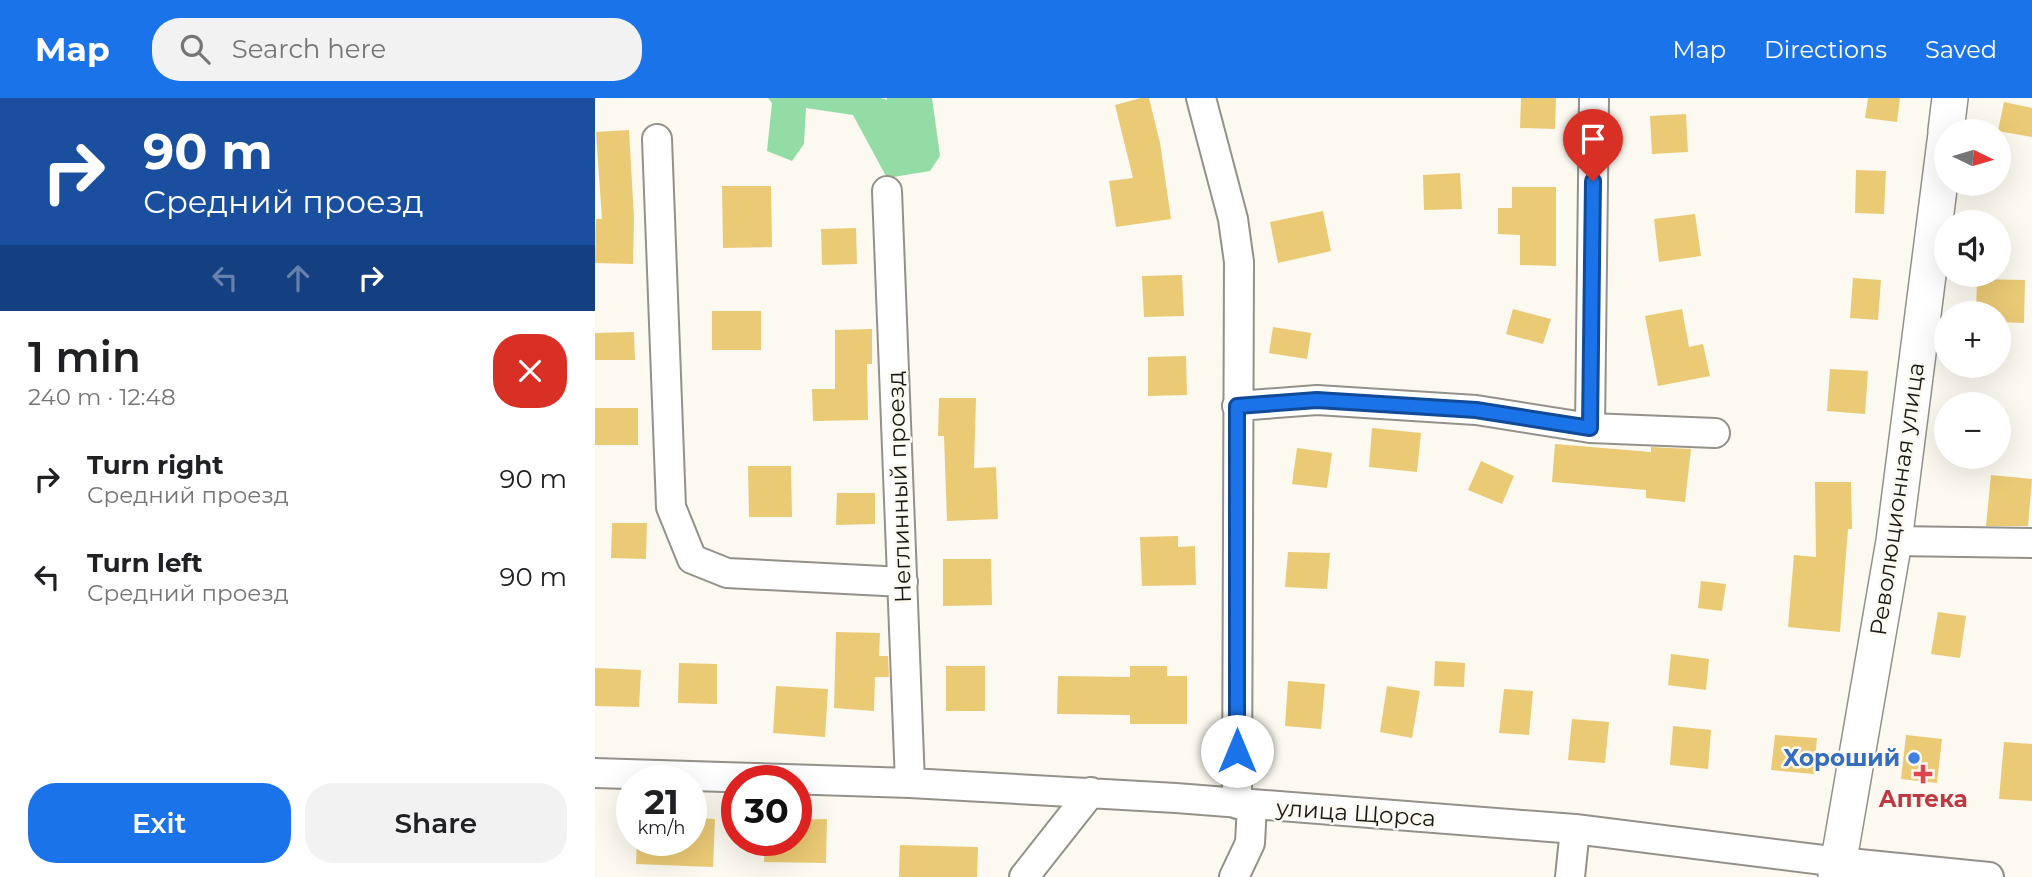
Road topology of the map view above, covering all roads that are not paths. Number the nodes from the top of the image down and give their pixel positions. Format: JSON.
{"nodes":[{"id":1,"x":1201,"y":98,"type":"edge"},
{"id":2,"x":1594,"y":98,"type":"edge"},
{"id":3,"x":1950,"y":98,"type":"edge"},
{"id":4,"x":1948,"y":119,"type":"edge"},
{"id":5,"x":657,"y":139,"type":"dead end"},
{"id":6,"x":887,"y":191,"type":"dead end"},
{"id":7,"x":1938,"y":196,"type":"edge"},
{"id":8,"x":1237,"y":406,"type":"junction"},
{"id":9,"x":1590,"y":428,"type":"junction"},
{"id":10,"x":1715,"y":433,"type":"dead end"},
{"id":11,"x":1894,"y":541,"type":"junction"},
{"id":12,"x":2032,"y":542,"type":"edge"},
{"id":13,"x":904,"y":582,"type":"junction"},
{"id":14,"x":595,"y":773,"type":"edge"},
{"id":15,"x":910,"y":783,"type":"junction"},
{"id":16,"x":1091,"y":792,"type":"junction"},
{"id":17,"x":1244,"y":805,"type":"junction"},
{"id":18,"x":1574,"y":830,"type":"junction"},
{"id":19,"x":1838,"y":869,"type":"edge"},
{"id":20,"x":1024,"y":877,"type":"edge"},
{"id":21,"x":1234,"y":877,"type":"edge"},
{"id":22,"x":1570,"y":877,"type":"edge"},
{"id":23,"x":1989,"y":877,"type":"edge"}],
"edges":[{"from":1,"to":8,"type":"street"},
{"from":2,"to":9,"type":"street"},
{"from":3,"to":4,"type":"main road","name":"Революционная улица"},
{"from":5,"to":13,"type":"street"},
{"from":6,"to":13,"type":"street","name":"Неглинный проезд"},
{"from":7,"to":11,"type":"main road","name":"Революционная улица"},
{"from":8,"to":9,"type":"street"},
{"from":8,"to":17,"type":"street"},
{"from":9,"to":10,"type":"street"},
{"from":11,"to":12,"type":"street"},
{"from":11,"to":19,"type":"main road","name":"Революционная улица"},
{"from":13,"to":15,"type":"street","name":"Неглинный проезд"},
{"from":14,"to":15,"type":"street","name":"улица Щорса"},
{"from":15,"to":16,"type":"street","name":"улица Щорса"},
{"from":16,"to":17,"type":"street","name":"улица Щорса"},
{"from":16,"to":20,"type":"street"},
{"from":17,"to":18,"type":"street","name":"улица Щорса"},
{"from":17,"to":21,"type":"street"},
{"from":18,"to":19,"type":"street","name":"улица Щорса"},
{"from":18,"to":22,"type":"street"},
{"from":19,"to":23,"type":"street","name":"улица Щорса"}]}
